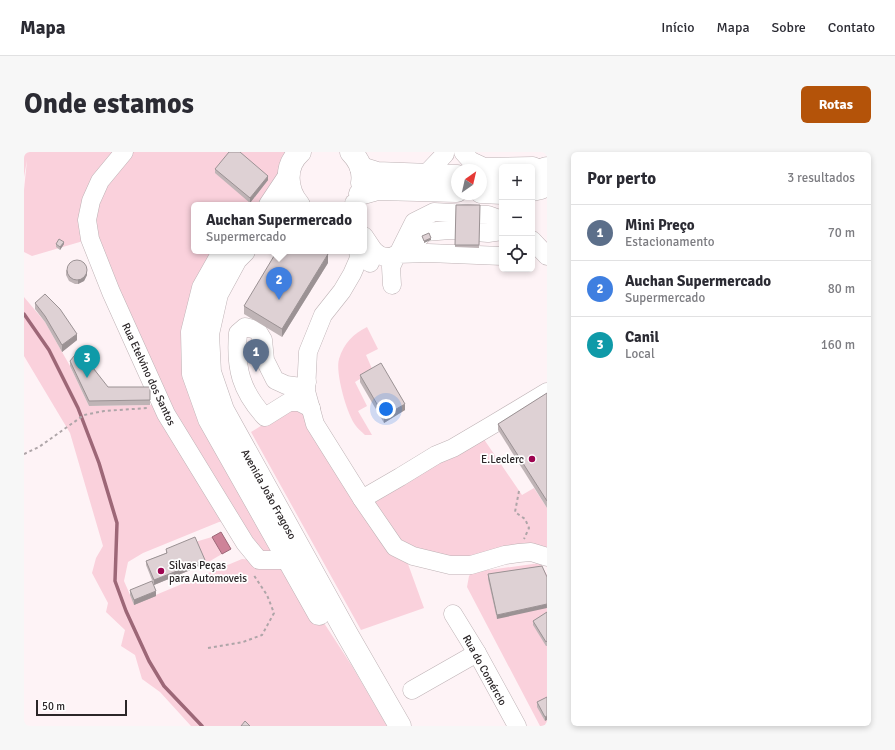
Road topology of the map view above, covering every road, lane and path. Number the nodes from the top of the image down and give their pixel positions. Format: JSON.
{"nodes":[{"id":1,"x":124,"y":152,"type":"edge"},
{"id":2,"x":445,"y":152,"type":"edge"},
{"id":3,"x":462,"y":152,"type":"edge"},
{"id":4,"x":356,"y":160,"type":"edge"},
{"id":5,"x":293,"y":161,"type":"edge"},
{"id":6,"x":425,"y":174,"type":"junction"},
{"id":7,"x":542,"y":174,"type":"edge"},
{"id":8,"x":451,"y":176,"type":"edge"},
{"id":9,"x":487,"y":176,"type":"edge"},
{"id":10,"x":499,"y":177,"type":"edge"},
{"id":11,"x":535,"y":189,"type":"edge"},
{"id":12,"x":451,"y":191,"type":"edge"},
{"id":13,"x":487,"y":192,"type":"edge"},
{"id":14,"x":499,"y":193,"type":"edge"},
{"id":15,"x":272,"y":202,"type":"edge"},
{"id":16,"x":297,"y":202,"type":"edge"},
{"id":17,"x":355,"y":202,"type":"edge"},
{"id":18,"x":499,"y":219,"type":"edge"},
{"id":19,"x":499,"y":231,"type":"edge"},
{"id":20,"x":535,"y":243,"type":"edge"},
{"id":21,"x":221,"y":254,"type":"edge"},
{"id":22,"x":241,"y":254,"type":"edge"},
{"id":23,"x":397,"y":254,"type":"junction"},
{"id":24,"x":365,"y":255,"type":"edge"},
{"id":25,"x":499,"y":256,"type":"edge"},
{"id":26,"x":535,"y":256,"type":"edge"},
{"id":27,"x":547,"y":256,"type":"edge"},
{"id":28,"x":277,"y":381,"type":"junction"},
{"id":29,"x":306,"y":382,"type":"junction"},
{"id":30,"x":547,"y":392,"type":"edge"},
{"id":31,"x":163,"y":406,"type":"junction"},
{"id":32,"x":282,"y":407,"type":"junction"},
{"id":33,"x":310,"y":408,"type":"junction"},
{"id":34,"x":24,"y":454,"type":"edge"},
{"id":35,"x":519,"y":491,"type":"dead end"},
{"id":36,"x":362,"y":499,"type":"junction"},
{"id":37,"x":250,"y":550,"type":"junction"},
{"id":38,"x":519,"y":553,"type":"junction"},
{"id":39,"x":547,"y":557,"type":"edge"},
{"id":40,"x":288,"y":560,"type":"junction"},
{"id":41,"x":453,"y":614,"type":"dead end"},
{"id":42,"x":208,"y":648,"type":"dead end"},
{"id":43,"x":477,"y":653,"type":"junction"},
{"id":44,"x":412,"y":690,"type":"dead end"},
{"id":45,"x":387,"y":726,"type":"edge"},
{"id":46,"x":400,"y":726,"type":"edge"},
{"id":47,"x":517,"y":726,"type":"edge"}],
"edges":[{"from":1,"to":31,"type":"street","name":"Rua Etelvino dos Santos"},
{"from":2,"to":6,"type":"street"},
{"from":3,"to":7,"type":"street"},
{"from":4,"to":6,"type":"main road"},
{"from":4,"to":17,"type":"main road"},
{"from":5,"to":15,"type":"main road"},
{"from":5,"to":16,"type":"main road"},
{"from":6,"to":8,"type":"main road"},
{"from":7,"to":11,"type":"main road"},
{"from":9,"to":10,"type":"main road"},
{"from":12,"to":17,"type":"main road"},
{"from":13,"to":14,"type":"main road"},
{"from":18,"to":23,"type":"street"},
{"from":19,"to":23,"type":"street"},
{"from":20,"to":27,"type":"street"},
{"from":21,"to":40,"type":"main road","name":"Avenida João Fragoso"},
{"from":22,"to":46,"type":"main road","name":"Avenida João Fragoso"},
{"from":23,"to":24,"type":"street"},
{"from":23,"to":24,"type":"street"},
{"from":23,"to":25,"type":"street"},
{"from":24,"to":29,"type":"street"},
{"from":26,"to":27,"type":"street"},
{"from":28,"to":29,"type":"street"},
{"from":28,"to":32,"type":"street"},
{"from":28,"to":32,"type":"street"},
{"from":29,"to":33,"type":"street"},
{"from":30,"to":36,"type":"street"},
{"from":31,"to":34,"type":"path"},
{"from":31,"to":37,"type":"street","name":"Rua Etelvino dos Santos"},
{"from":32,"to":33,"type":"street"},
{"from":33,"to":36,"type":"street"},
{"from":35,"to":38,"type":"path"},
{"from":36,"to":38,"type":"street"},
{"from":37,"to":40,"type":"street","name":"Rua Etelvino dos Santos"},
{"from":37,"to":42,"type":"path"},
{"from":38,"to":39,"type":"street"},
{"from":40,"to":45,"type":"main road","name":"Avenida João Fragoso"},
{"from":41,"to":43,"type":"street","name":"Rua do Comércio"},
{"from":43,"to":44,"type":"street"},
{"from":43,"to":47,"type":"street","name":"Rua do Comércio"}]}
